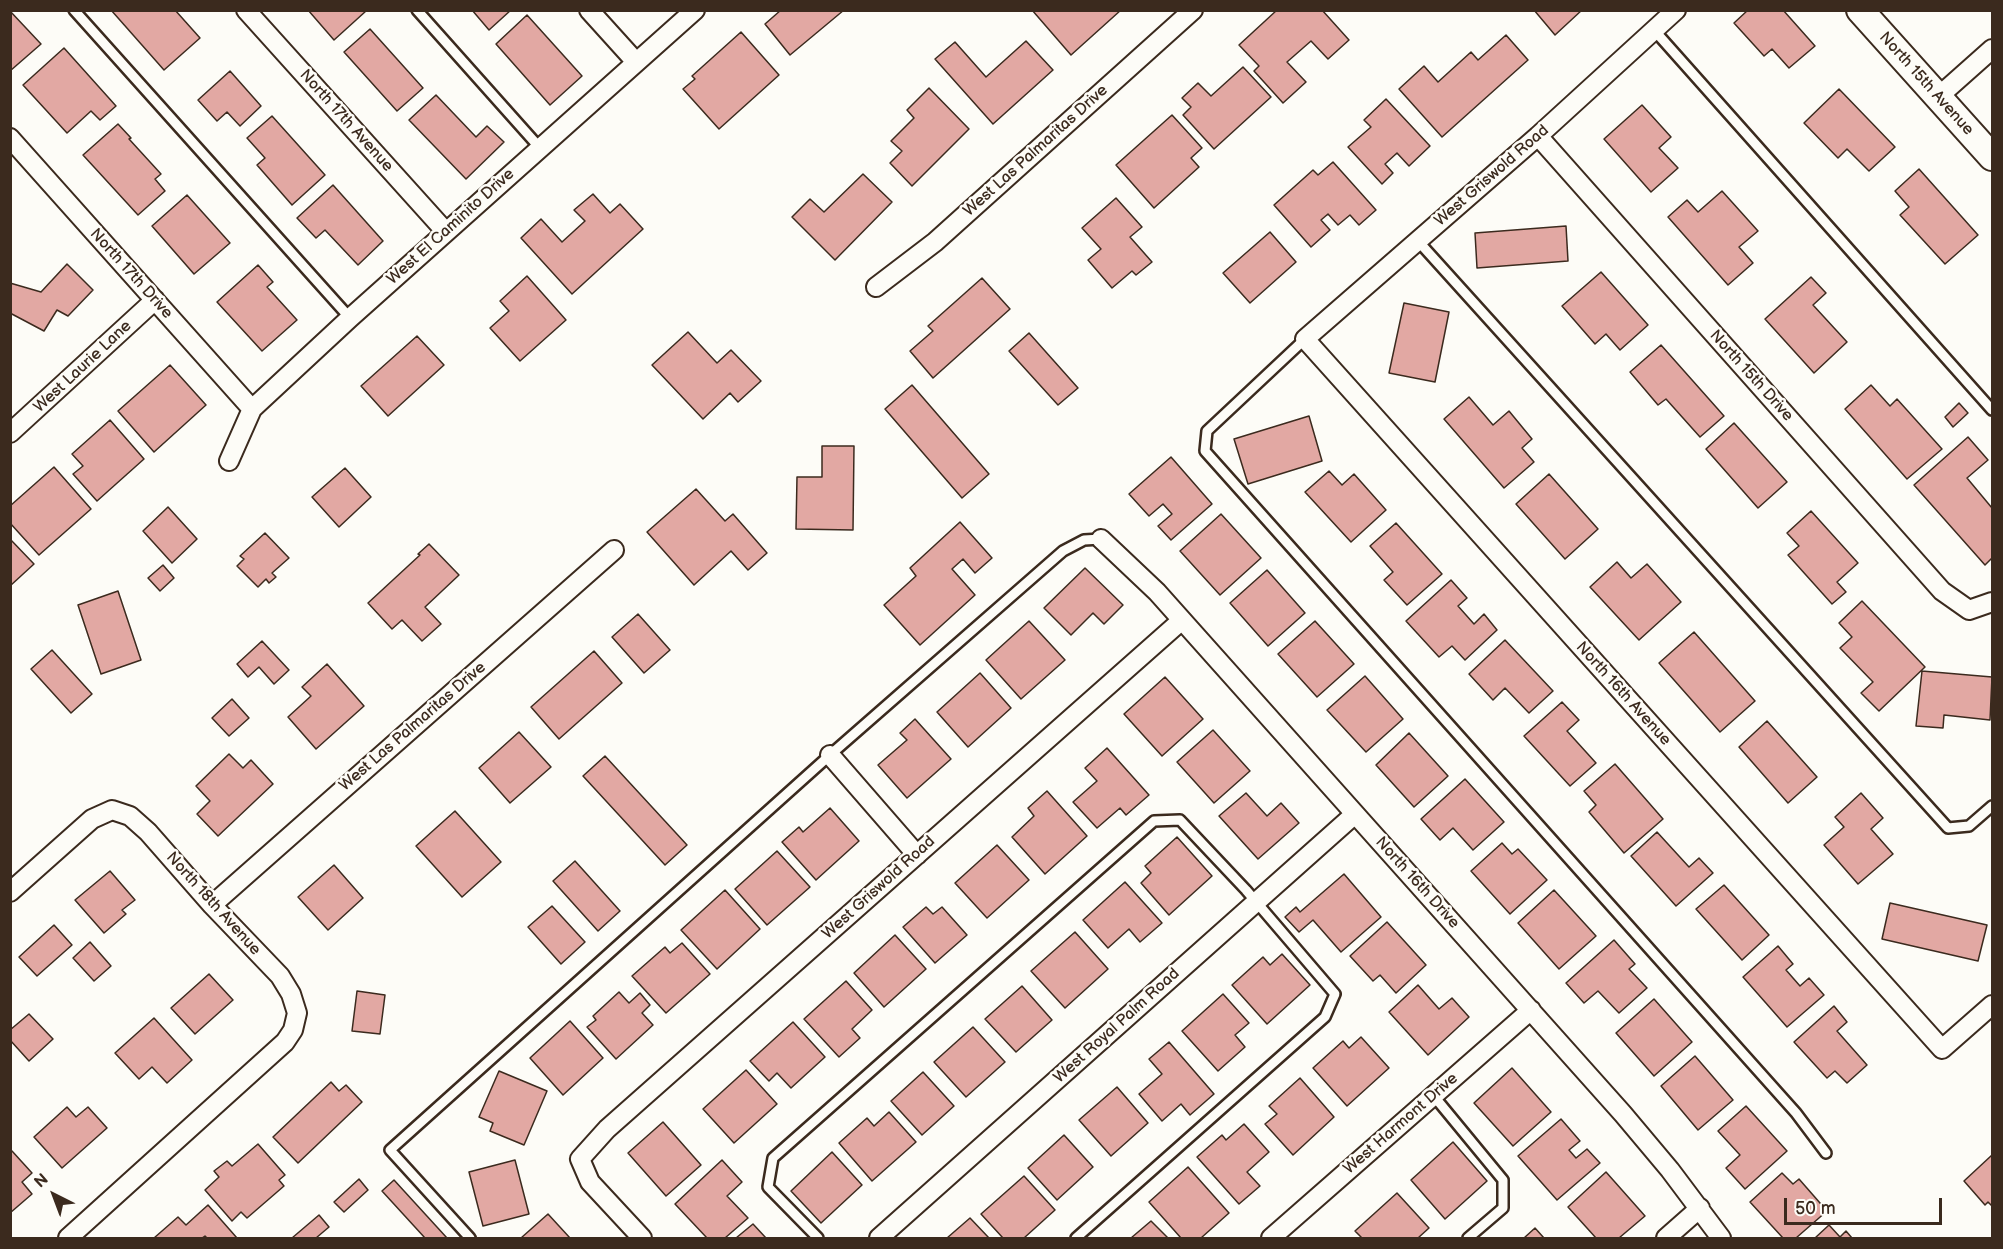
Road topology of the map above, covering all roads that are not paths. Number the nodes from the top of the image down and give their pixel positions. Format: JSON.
{"nodes":[{"id":1,"x":74,"y":10,"type":"edge"},
{"id":2,"x":246,"y":10,"type":"edge"},
{"id":3,"x":417,"y":10,"type":"edge"},
{"id":4,"x":590,"y":10,"type":"edge"},
{"id":5,"x":695,"y":10,"type":"edge"},
{"id":6,"x":1192,"y":10,"type":"edge"},
{"id":7,"x":1676,"y":10,"type":"edge"},
{"id":8,"x":1860,"y":10,"type":"edge"},
{"id":9,"x":1654,"y":30,"type":"junction"},
{"id":10,"x":1992,"y":49,"type":"edge"},
{"id":11,"x":636,"y":62,"type":"junction"},
{"id":12,"x":1938,"y":97,"type":"junction"},
{"id":13,"x":1538,"y":136,"type":"junction"},
{"id":14,"x":10,"y":138,"type":"edge"},
{"id":15,"x":540,"y":148,"type":"junction"},
{"id":16,"x":1992,"y":157,"type":"edge"},
{"id":17,"x":446,"y":232,"type":"junction"},
{"id":18,"x":1418,"y":241,"type":"junction"},
{"id":19,"x":876,"y":287,"type":"dead end"},
{"id":20,"x":155,"y":300,"type":"junction"},
{"id":21,"x":350,"y":318,"type":"junction"},
{"id":22,"x":1305,"y":339,"type":"junction"},
{"id":23,"x":252,"y":409,"type":"junction"},
{"id":24,"x":1992,"y":410,"type":"edge"},
{"id":25,"x":10,"y":433,"type":"edge"},
{"id":26,"x":229,"y":460,"type":"dead end"},
{"id":27,"x":1101,"y":539,"type":"joint"},
{"id":28,"x":614,"y":550,"type":"dead end"},
{"id":29,"x":1992,"y":602,"type":"edge"},
{"id":30,"x":1182,"y":620,"type":"junction"},
{"id":31,"x":830,"y":755,"type":"junction"},
{"id":32,"x":1992,"y":806,"type":"edge"},
{"id":33,"x":1354,"y":814,"type":"junction"},
{"id":34,"x":917,"y":855,"type":"junction"},
{"id":35,"x":10,"y":891,"type":"edge"},
{"id":36,"x":1256,"y":902,"type":"junction"},
{"id":37,"x":212,"y":905,"type":"junction"},
{"id":38,"x":1992,"y":1005,"type":"edge"},
{"id":39,"x":1531,"y":1010,"type":"junction"},
{"id":40,"x":1433,"y":1095,"type":"junction"},
{"id":41,"x":1826,"y":1153,"type":"dead end"},
{"id":42,"x":1700,"y":1208,"type":"junction"},
{"id":43,"x":68,"y":1239,"type":"edge"},
{"id":44,"x":470,"y":1239,"type":"edge"},
{"id":45,"x":642,"y":1239,"type":"edge"},
{"id":46,"x":818,"y":1239,"type":"edge"},
{"id":47,"x":879,"y":1239,"type":"edge"},
{"id":48,"x":1076,"y":1239,"type":"edge"},
{"id":49,"x":1271,"y":1239,"type":"edge"},
{"id":50,"x":1468,"y":1239,"type":"edge"},
{"id":51,"x":1666,"y":1239,"type":"edge"},
{"id":52,"x":1721,"y":1239,"type":"edge"}],
"edges":[{"from":1,"to":21,"type":"lane"},
{"from":2,"to":17,"type":"street","name":"North 17th Avenue"},
{"from":3,"to":15,"type":"lane"},
{"from":4,"to":11,"type":"street"},
{"from":5,"to":11,"type":"street","name":"West El Caminito Drive"},
{"from":6,"to":19,"type":"street","name":"West Las Palmaritas Drive"},
{"from":7,"to":9,"type":"street","name":"West Griswold Road"},
{"from":8,"to":12,"type":"street","name":"North 15th Avenue"},
{"from":9,"to":13,"type":"street","name":"West Griswold Road"},
{"from":9,"to":24,"type":"lane"},
{"from":10,"to":12,"type":"street"},
{"from":11,"to":15,"type":"street","name":"West El Caminito Drive"},
{"from":12,"to":16,"type":"street","name":"North 15th Avenue"},
{"from":13,"to":18,"type":"street","name":"West Griswold Road"},
{"from":13,"to":29,"type":"street","name":"North 15th Drive"},
{"from":14,"to":20,"type":"street","name":"North 17th Drive"},
{"from":15,"to":17,"type":"street","name":"West El Caminito Drive"},
{"from":17,"to":21,"type":"street","name":"West El Caminito Drive"},
{"from":18,"to":22,"type":"street","name":"West Griswold Road"},
{"from":18,"to":32,"type":"lane"},
{"from":20,"to":23,"type":"street","name":"North 17th Drive"},
{"from":20,"to":25,"type":"street","name":"West Laurie Lane"},
{"from":21,"to":23,"type":"street","name":"West El Caminito Drive"},
{"from":22,"to":38,"type":"street","name":"North 16th Avenue"},
{"from":22,"to":41,"type":"lane"},
{"from":23,"to":26,"type":"street","name":"West El Caminito Drive"},
{"from":27,"to":30,"type":"street","name":"North 16th Drive"},
{"from":27,"to":31,"type":"lane"},
{"from":28,"to":37,"type":"street","name":"West Las Palmaritas Drive"},
{"from":30,"to":33,"type":"street","name":"North 16th Drive"},
{"from":30,"to":34,"type":"street","name":"West Griswold Road"},
{"from":31,"to":34,"type":"street"},
{"from":31,"to":44,"type":"lane"},
{"from":33,"to":36,"type":"street","name":"West Royal Palm Road"},
{"from":33,"to":39,"type":"street","name":"North 16th Drive"},
{"from":34,"to":45,"type":"street","name":"West Griswold Road"},
{"from":35,"to":37,"type":"street","name":"North 18th Avenue"},
{"from":36,"to":46,"type":"lane"},
{"from":36,"to":47,"type":"street","name":"West Royal Palm Road"},
{"from":36,"to":48,"type":"lane"},
{"from":37,"to":43,"type":"street","name":"North 18th Avenue"},
{"from":39,"to":40,"type":"street","name":"West Harmont Drive"},
{"from":39,"to":42,"type":"street","name":"North 16th Drive"},
{"from":40,"to":49,"type":"street","name":"West Harmont Drive"},
{"from":40,"to":50,"type":"lane"},
{"from":42,"to":51,"type":"street"},
{"from":42,"to":52,"type":"street","name":"North 16th Drive"}]}
